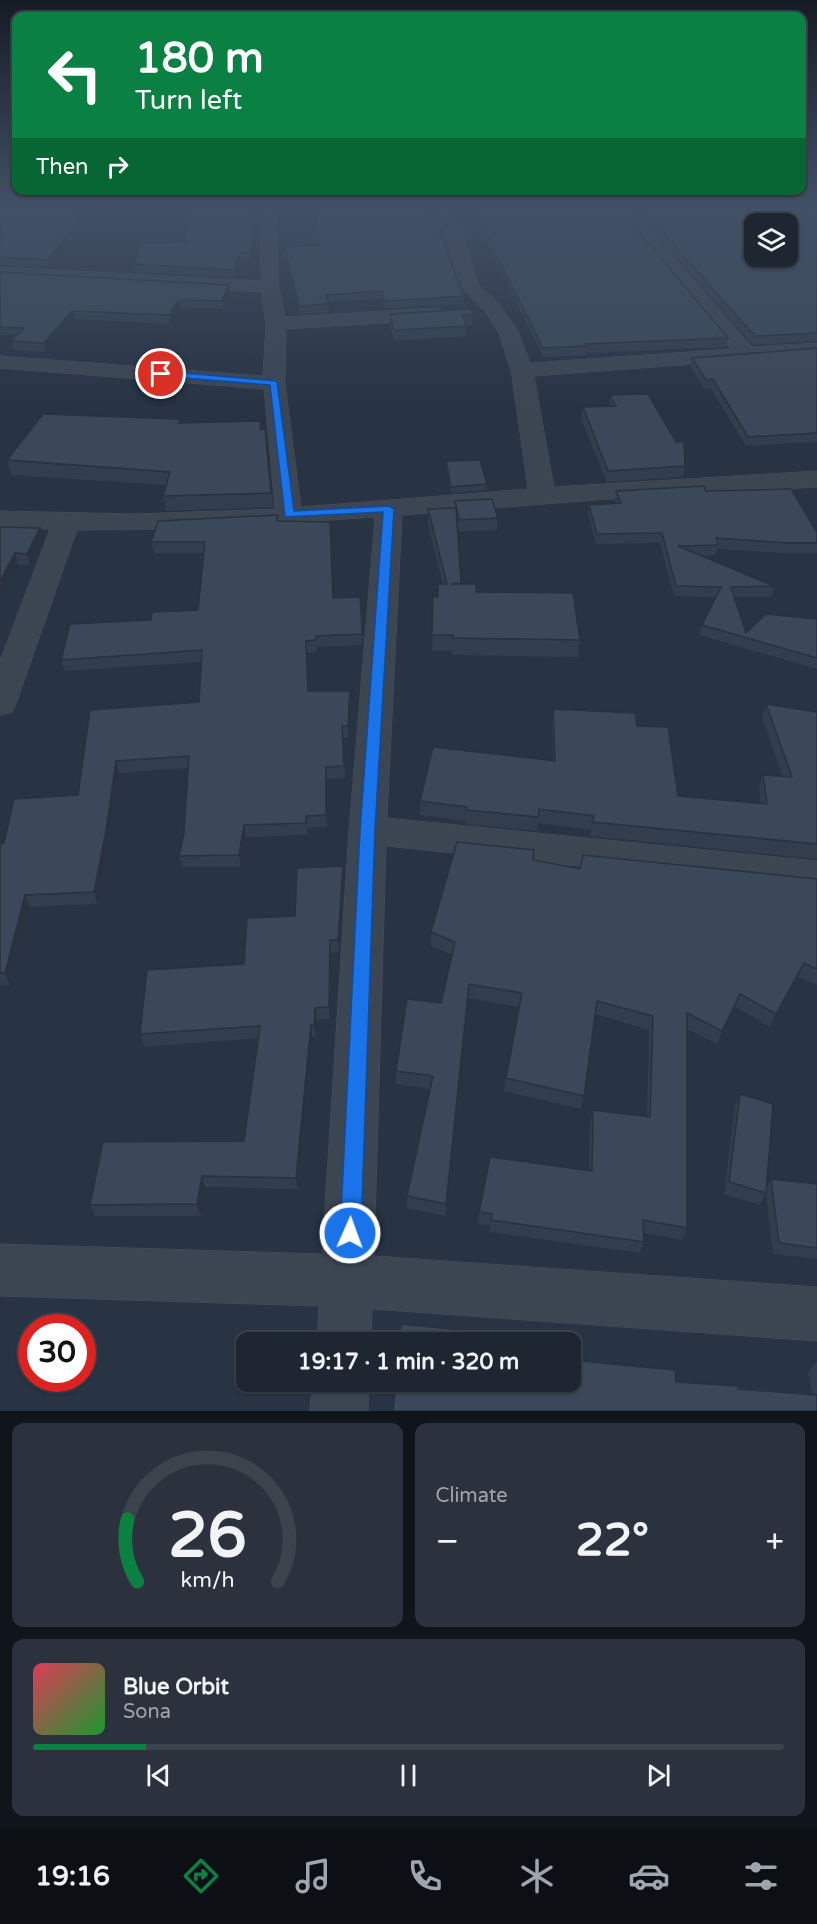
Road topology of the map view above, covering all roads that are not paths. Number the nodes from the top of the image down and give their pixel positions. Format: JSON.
{"nodes":[{"id":1,"x":15,"y":273,"type":"edge"},
{"id":2,"x":270,"y":273,"type":"edge"},
{"id":3,"x":465,"y":273,"type":"edge"},
{"id":4,"x":678,"y":273,"type":"edge"},
{"id":5,"x":270,"y":287,"type":"junction"},
{"id":6,"x":494,"y":310,"type":"junction"},
{"id":7,"x":276,"y":324,"type":"junction"},
{"id":8,"x":817,"y":349,"type":"edge"},
{"id":9,"x":746,"y":354,"type":"junction"},
{"id":10,"x":0,"y":362,"type":"edge"},
{"id":11,"x":522,"y":370,"type":"junction"},
{"id":12,"x":274,"y":383,"type":"junction"},
{"id":13,"x":817,"y":479,"type":"edge"},
{"id":14,"x":542,"y":495,"type":"junction"},
{"id":15,"x":389,"y":509,"type":"junction"},
{"id":16,"x":289,"y":514,"type":"junction"},
{"id":17,"x":0,"y":519,"type":"edge"},
{"id":18,"x":66,"y":523,"type":"junction"},
{"id":19,"x":0,"y":704,"type":"edge"},
{"id":20,"x":368,"y":830,"type":"junction"},
{"id":21,"x":817,"y":876,"type":"edge"},
{"id":22,"x":0,"y":1270,"type":"edge"},
{"id":23,"x":348,"y":1281,"type":"junction"},
{"id":24,"x":817,"y":1314,"type":"edge"},
{"id":25,"x":345,"y":1332,"type":"edge"},
{"id":26,"x":340,"y":1392,"type":"edge"},
{"id":27,"x":339,"y":1411,"type":"edge"}],
"edges":[{"from":1,"to":5,"type":"street"},
{"from":2,"to":5,"type":"street"},
{"from":3,"to":6,"type":"street"},
{"from":4,"to":9,"type":"street"},
{"from":5,"to":7,"type":"street"},
{"from":6,"to":7,"type":"street"},
{"from":6,"to":11,"type":"street"},
{"from":7,"to":12,"type":"street"},
{"from":8,"to":9,"type":"street"},
{"from":9,"to":11,"type":"street"},
{"from":10,"to":12,"type":"street"},
{"from":11,"to":14,"type":"street"},
{"from":12,"to":16,"type":"street"},
{"from":13,"to":14,"type":"street"},
{"from":14,"to":15,"type":"street"},
{"from":15,"to":16,"type":"street"},
{"from":15,"to":20,"type":"street"},
{"from":16,"to":18,"type":"street"},
{"from":17,"to":18,"type":"street"},
{"from":18,"to":19,"type":"street"},
{"from":20,"to":21,"type":"street"},
{"from":20,"to":23,"type":"street"},
{"from":22,"to":23,"type":"street"},
{"from":23,"to":24,"type":"street"},
{"from":23,"to":25,"type":"street"},
{"from":26,"to":27,"type":"street"}]}
